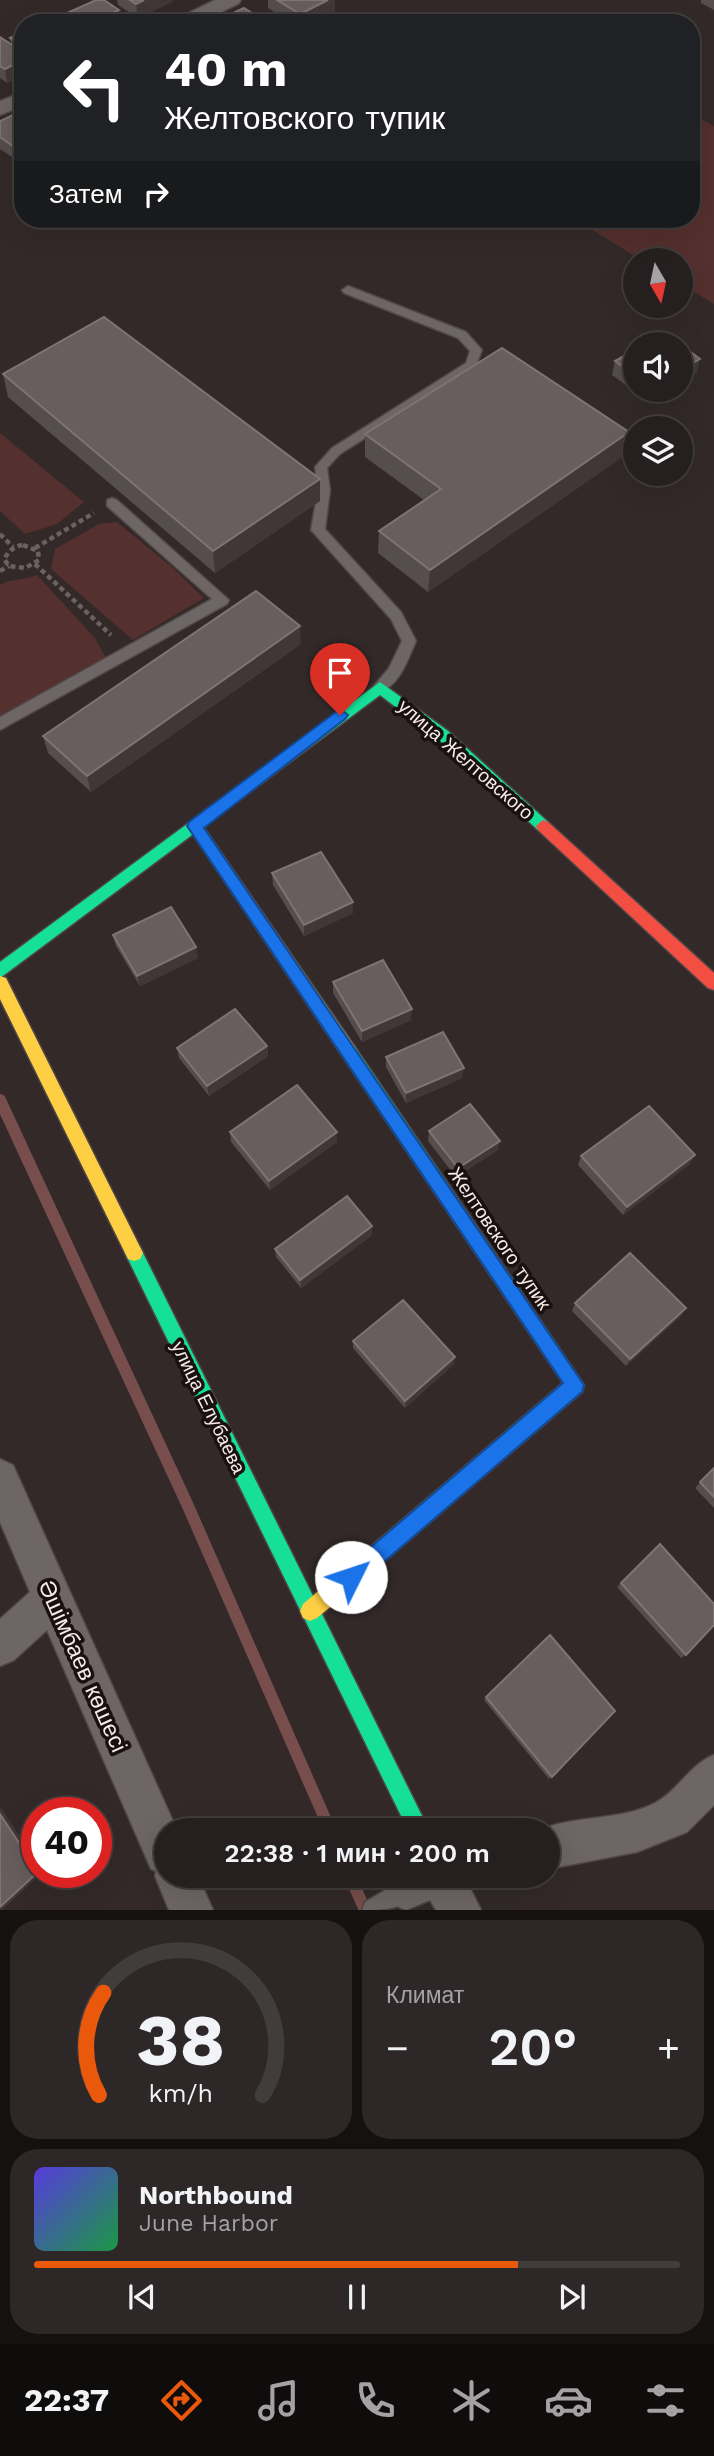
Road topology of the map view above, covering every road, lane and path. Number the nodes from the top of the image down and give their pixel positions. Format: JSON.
{"nodes":[{"id":1,"x":231,"y":0,"type":"edge"},
{"id":2,"x":202,"y":14,"type":"edge"},
{"id":3,"x":348,"y":290,"type":"dead end"},
{"id":4,"x":111,"y":503,"type":"joint"},
{"id":5,"x":0,"y":534,"type":"edge"},
{"id":6,"x":13,"y":547,"type":"junction"},
{"id":7,"x":35,"y":548,"type":"junction"},
{"id":8,"x":35,"y":564,"type":"junction"},
{"id":9,"x":9,"y":566,"type":"junction"},
{"id":10,"x":0,"y":571,"type":"edge"},
{"id":11,"x":129,"y":652,"type":"junction"},
{"id":12,"x":380,"y":687,"type":"junction"},
{"id":13,"x":0,"y":724,"type":"edge"},
{"id":14,"x":195,"y":826,"type":"junction"},
{"id":15,"x":0,"y":971,"type":"edge"},
{"id":16,"x":0,"y":983,"type":"edge"},
{"id":17,"x":714,"y":984,"type":"edge"},
{"id":18,"x":0,"y":1478,"type":"edge"},
{"id":19,"x":52,"y":1599,"type":"junction"},
{"id":20,"x":310,"y":1611,"type":"junction"},
{"id":21,"x":0,"y":1646,"type":"edge"},
{"id":22,"x":714,"y":1776,"type":"edge"},
{"id":23,"x":413,"y":1818,"type":"edge"},
{"id":24,"x":154,"y":1827,"type":"edge"},
{"id":25,"x":560,"y":1846,"type":"edge"},
{"id":26,"x":181,"y":1888,"type":"edge"},
{"id":27,"x":413,"y":1888,"type":"edge"},
{"id":28,"x":191,"y":1910,"type":"edge"},
{"id":29,"x":459,"y":1910,"type":"edge"}],
"edges":[{"from":1,"to":2,"type":"street"},
{"from":3,"to":12,"type":"lane"},
{"from":4,"to":7,"type":"path"},
{"from":4,"to":11,"type":"lane"},
{"from":5,"to":6,"type":"path"},
{"from":6,"to":7,"type":"path"},
{"from":6,"to":9,"type":"path"},
{"from":7,"to":8,"type":"path"},
{"from":8,"to":9,"type":"path"},
{"from":8,"to":11,"type":"path"},
{"from":9,"to":10,"type":"path"},
{"from":11,"to":13,"type":"lane"},
{"from":12,"to":14,"type":"street","name":"улица Желтовского"},
{"from":12,"to":17,"type":"street","name":"улица Желтовского"},
{"from":14,"to":15,"type":"street","name":"улица Желтовского"},
{"from":14,"to":20,"type":"street","name":"Желтовского тупик"},
{"from":16,"to":20,"type":"street","name":"улица Елубаева"},
{"from":18,"to":19,"type":"street","name":"Әшімбаев көшесі"},
{"from":19,"to":21,"type":"street"},
{"from":19,"to":24,"type":"street","name":"Әшімбаев көшесі"},
{"from":20,"to":23,"type":"street","name":"улица Елубаева"},
{"from":22,"to":25,"type":"street"},
{"from":26,"to":28,"type":"street"},
{"from":27,"to":29,"type":"street"}]}
